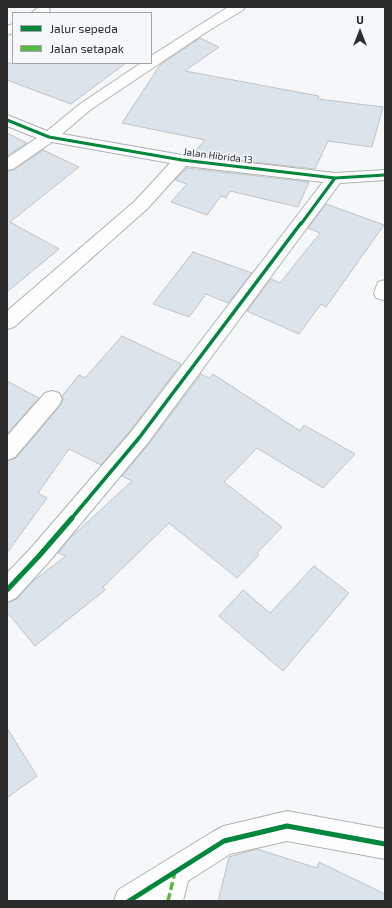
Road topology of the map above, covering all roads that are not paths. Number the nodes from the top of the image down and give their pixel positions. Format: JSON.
{"nodes":[{"id":1,"x":238,"y":7,"type":"edge"},
{"id":2,"x":152,"y":63,"type":"edge"},
{"id":3,"x":150,"y":64,"type":"edge"},
{"id":4,"x":7,"y":120,"type":"edge"},
{"id":5,"x":49,"y":137,"type":"junction"},
{"id":6,"x":182,"y":160,"type":"junction"},
{"id":7,"x":7,"y":165,"type":"edge"},
{"id":8,"x":385,"y":175,"type":"edge"},
{"id":9,"x":335,"y":178,"type":"junction"},
{"id":10,"x":7,"y":322,"type":"edge"},
{"id":11,"x":52,"y":399,"type":"dead end"},
{"id":12,"x":7,"y":451,"type":"edge"},
{"id":13,"x":7,"y":590,"type":"edge"},
{"id":14,"x":385,"y":844,"type":"edge"},
{"id":15,"x":175,"y":872,"type":"junction"},
{"id":16,"x":129,"y":901,"type":"edge"},
{"id":17,"x":168,"y":901,"type":"edge"}],
"edges":[{"from":1,"to":2,"type":"street"},
{"from":3,"to":5,"type":"street"},
{"from":4,"to":5,"type":"street","name":"Jalan Hibrida 13"},
{"from":5,"to":6,"type":"street","name":"Jalan Hibrida 13"},
{"from":5,"to":7,"type":"street"},
{"from":6,"to":9,"type":"street","name":"Jalan Hibrida 13"},
{"from":6,"to":10,"type":"street"},
{"from":8,"to":9,"type":"street","name":"Jalan Hibrida 13"},
{"from":9,"to":13,"type":"street"},
{"from":11,"to":12,"type":"street"},
{"from":14,"to":15,"type":"street"},
{"from":15,"to":16,"type":"street"},
{"from":15,"to":17,"type":"street"}]}
